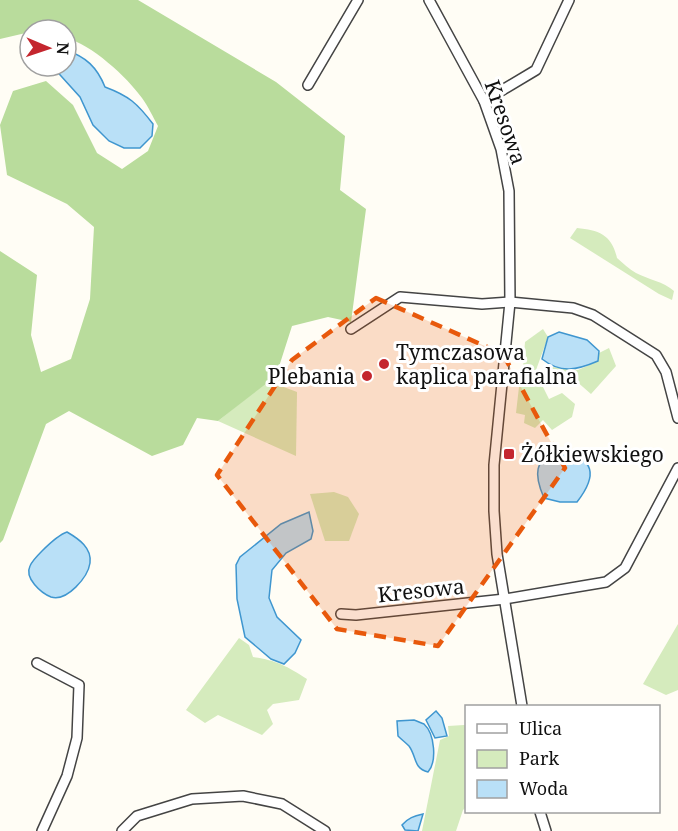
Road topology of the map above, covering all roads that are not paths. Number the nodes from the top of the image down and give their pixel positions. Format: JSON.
{"nodes":[{"id":1,"x":358,"y":0,"type":"edge"},
{"id":2,"x":429,"y":0,"type":"edge"},
{"id":3,"x":569,"y":0,"type":"edge"},
{"id":4,"x":308,"y":85,"type":"dead end"},
{"id":5,"x":484,"y":101,"type":"junction"},
{"id":6,"x":510,"y":302,"type":"junction"},
{"id":7,"x":351,"y":329,"type":"dead end"},
{"id":8,"x":678,"y":418,"type":"edge"},
{"id":9,"x":678,"y":468,"type":"edge"},
{"id":10,"x":505,"y":599,"type":"junction"},
{"id":11,"x":340,"y":614,"type":"dead end"},
{"id":12,"x":37,"y":663,"type":"dead end"},
{"id":13,"x":522,"y":705,"type":"edge"},
{"id":14,"x":540,"y":813,"type":"edge"},
{"id":15,"x":42,"y":831,"type":"edge"},
{"id":16,"x":122,"y":831,"type":"edge"},
{"id":17,"x":325,"y":831,"type":"edge"},
{"id":18,"x":546,"y":831,"type":"edge"}],
"edges":[{"from":1,"to":4,"type":"street"},
{"from":2,"to":5,"type":"street","name":"Kresowa"},
{"from":3,"to":5,"type":"street"},
{"from":5,"to":6,"type":"street","name":"Kresowa"},
{"from":6,"to":7,"type":"street"},
{"from":6,"to":8,"type":"street"},
{"from":6,"to":10,"type":"street","name":"Kresowa"},
{"from":9,"to":10,"type":"street","name":"Kresowa"},
{"from":10,"to":11,"type":"street","name":"Kresowa"},
{"from":10,"to":13,"type":"street","name":"Kresowa"},
{"from":12,"to":15,"type":"street"},
{"from":14,"to":18,"type":"street"},
{"from":16,"to":17,"type":"street"}]}
